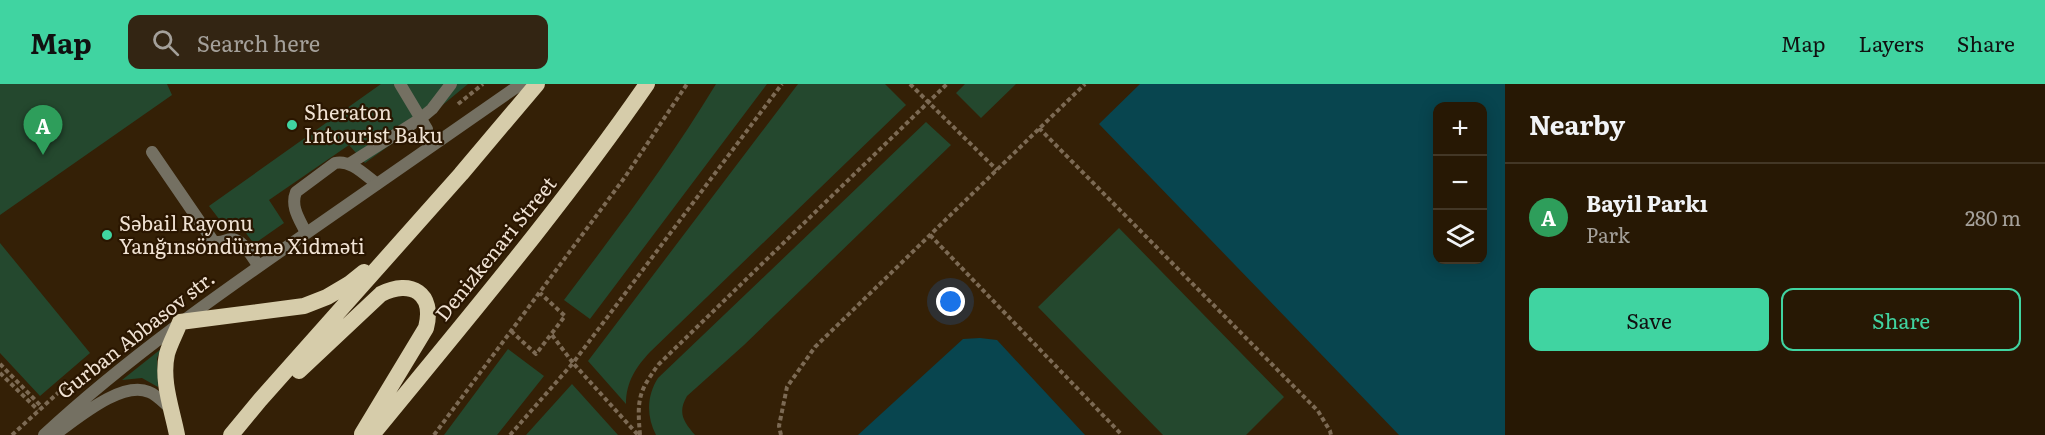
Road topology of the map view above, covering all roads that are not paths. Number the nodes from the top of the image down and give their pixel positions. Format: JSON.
{"nodes":[{"id":1,"x":400,"y":84,"type":"edge"},
{"id":2,"x":451,"y":84,"type":"edge"},
{"id":3,"x":521,"y":84,"type":"edge"},
{"id":4,"x":537,"y":84,"type":"edge"},
{"id":5,"x":647,"y":84,"type":"edge"},
{"id":6,"x":424,"y":124,"type":"junction"},
{"id":7,"x":152,"y":152,"type":"dead end"},
{"id":8,"x":349,"y":164,"type":"junction"},
{"id":9,"x":377,"y":184,"type":"junction"},
{"id":10,"x":306,"y":233,"type":"junction"},
{"id":11,"x":398,"y":246,"type":"junction"},
{"id":12,"x":258,"y":265,"type":"junction"},
{"id":13,"x":180,"y":322,"type":"junction"},
{"id":14,"x":171,"y":409,"type":"junction"},
{"id":15,"x":233,"y":433,"type":"edge"},
{"id":16,"x":44,"y":435,"type":"edge"},
{"id":17,"x":54,"y":435,"type":"edge"},
{"id":18,"x":177,"y":435,"type":"edge"},
{"id":19,"x":361,"y":435,"type":"edge"},
{"id":20,"x":372,"y":435,"type":"edge"}],
"edges":[{"from":1,"to":6,"type":"street"},
{"from":2,"to":6,"type":"street"},
{"from":3,"to":9,"type":"street","name":"Gurban Abbasov str."},
{"from":4,"to":11,"type":"highway"},
{"from":5,"to":20,"type":"highway","name":"Denizkenari Street"},
{"from":6,"to":8,"type":"street"},
{"from":7,"to":12,"type":"street"},
{"from":8,"to":9,"type":"street"},
{"from":8,"to":10,"type":"street"},
{"from":9,"to":10,"type":"street","name":"Gurban Abbasov str."},
{"from":10,"to":12,"type":"street","name":"Gurban Abbasov str."},
{"from":11,"to":13,"type":"highway"},
{"from":11,"to":15,"type":"highway"},
{"from":12,"to":13,"type":"street","name":"Gurban Abbasov str."},
{"from":13,"to":14,"type":"highway"},
{"from":13,"to":16,"type":"street","name":"Gurban Abbasov str."},
{"from":14,"to":17,"type":"street"},
{"from":14,"to":18,"type":"highway"},
{"from":15,"to":19,"type":"highway"}]}
